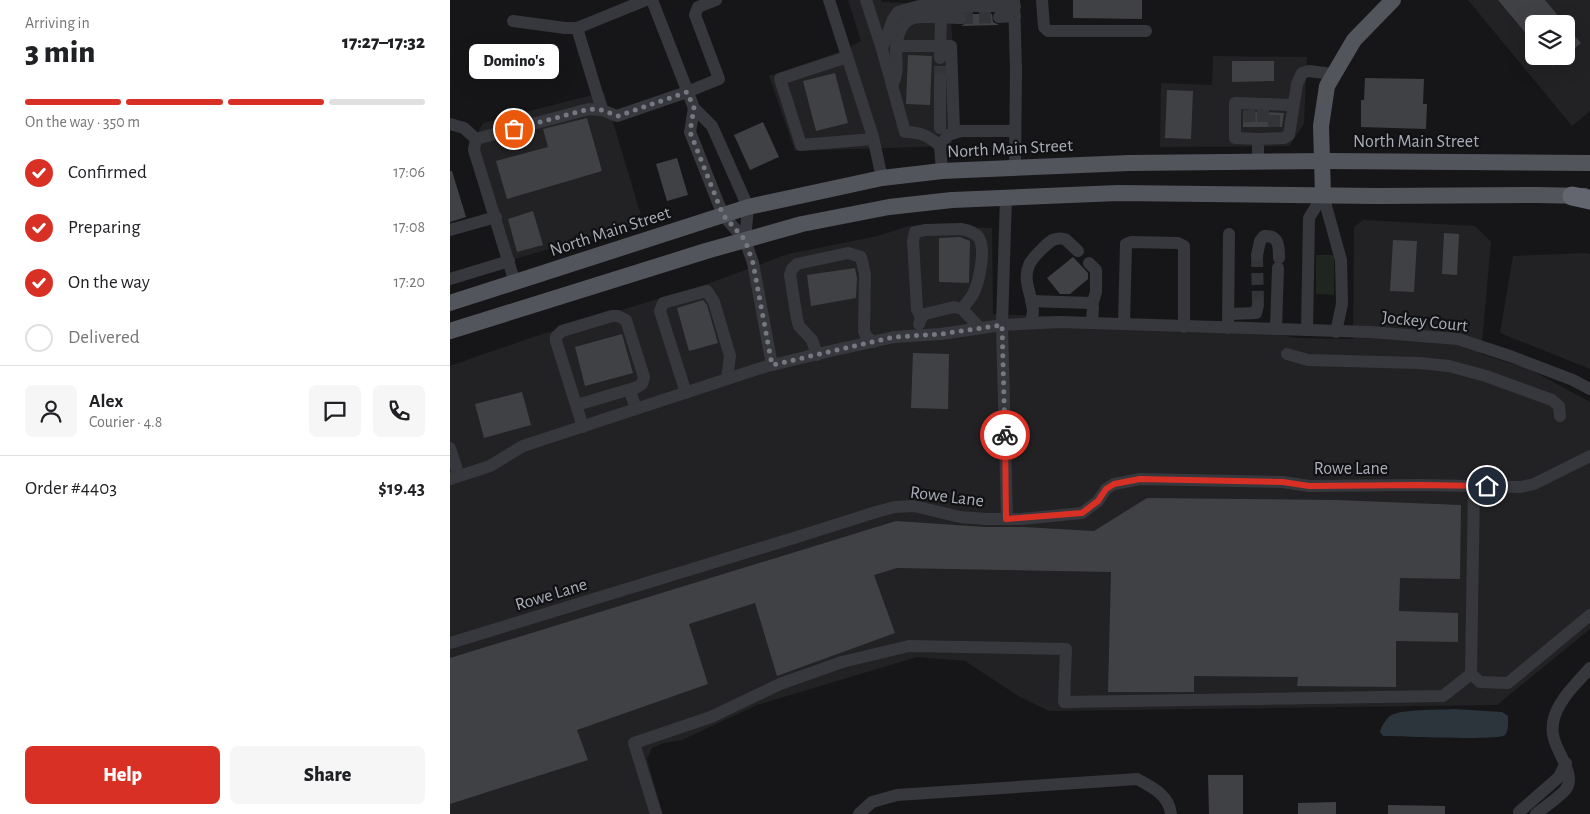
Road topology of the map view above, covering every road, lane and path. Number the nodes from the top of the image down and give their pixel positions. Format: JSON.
{"nodes":[{"id":1,"x":646,"y":0,"type":"edge"},
{"id":2,"x":652,"y":0,"type":"edge"},
{"id":3,"x":716,"y":0,"type":"edge"},
{"id":4,"x":829,"y":0,"type":"edge"},
{"id":5,"x":866,"y":0,"type":"edge"},
{"id":6,"x":1042,"y":0,"type":"edge"},
{"id":7,"x":1391,"y":0,"type":"edge"},
{"id":8,"x":1015,"y":7,"type":"edge"},
{"id":9,"x":999,"y":17,"type":"tunnel mouth"},
{"id":10,"x":961,"y":18,"type":"tunnel mouth"},
{"id":11,"x":941,"y":19,"type":"junction"},
{"id":12,"x":514,"y":21,"type":"dead end"},
{"id":13,"x":577,"y":28,"type":"junction"},
{"id":14,"x":1146,"y":32,"type":"dead end"},
{"id":15,"x":896,"y":46,"type":"junction"},
{"id":16,"x":882,"y":49,"type":"junction"},
{"id":17,"x":940,"y":52,"type":"junction"},
{"id":18,"x":847,"y":57,"type":"junction"},
{"id":19,"x":1332,"y":74,"type":"junction"},
{"id":20,"x":940,"y":78,"type":"tunnel mouth"},
{"id":21,"x":892,"y":86,"type":"junction"},
{"id":22,"x":687,"y":92,"type":"junction"},
{"id":23,"x":1292,"y":105,"type":"junction"},
{"id":24,"x":694,"y":108,"type":"junction"},
{"id":25,"x":602,"y":110,"type":"junction"},
{"id":26,"x":450,"y":124,"type":"edge"},
{"id":27,"x":940,"y":128,"type":"junction"},
{"id":28,"x":957,"y":131,"type":"junction"},
{"id":29,"x":1014,"y":131,"type":"junction"},
{"id":30,"x":911,"y":132,"type":"junction"},
{"id":31,"x":1262,"y":134,"type":"junction"},
{"id":32,"x":476,"y":139,"type":"junction"},
{"id":33,"x":873,"y":139,"type":"junction"},
{"id":34,"x":940,"y":146,"type":"junction"},
{"id":35,"x":1322,"y":161,"type":"junction"},
{"id":36,"x":1258,"y":162,"type":"junction"},
{"id":37,"x":1590,"y":163,"type":"edge"},
{"id":38,"x":1015,"y":167,"type":"junction"},
{"id":39,"x":942,"y":171,"type":"junction"},
{"id":40,"x":882,"y":178,"type":"junction"},
{"id":41,"x":1323,"y":196,"type":"junction"},
{"id":42,"x":1006,"y":197,"type":"junction"},
{"id":43,"x":1584,"y":197,"type":"edge"},
{"id":44,"x":748,"y":207,"type":"junction"},
{"id":45,"x":723,"y":215,"type":"junction"},
{"id":46,"x":496,"y":217,"type":"junction"},
{"id":47,"x":450,"y":230,"type":"edge"},
{"id":48,"x":1229,"y":234,"type":"dead end"},
{"id":49,"x":745,"y":240,"type":"junction"},
{"id":50,"x":1078,"y":251,"type":"dead end"},
{"id":51,"x":1258,"y":255,"type":"tunnel mouth"},
{"id":52,"x":509,"y":261,"type":"junction"},
{"id":53,"x":1090,"y":263,"type":"dead end"},
{"id":54,"x":450,"y":278,"type":"edge"},
{"id":55,"x":515,"y":283,"type":"junction"},
{"id":56,"x":1031,"y":301,"type":"junction"},
{"id":57,"x":450,"y":303,"type":"edge"},
{"id":58,"x":1092,"y":305,"type":"junction"},
{"id":59,"x":1258,"y":305,"type":"dead end"},
{"id":60,"x":962,"y":309,"type":"junction"},
{"id":61,"x":1228,"y":314,"type":"junction"},
{"id":62,"x":921,"y":318,"type":"junction"},
{"id":63,"x":1092,"y":322,"type":"junction"},
{"id":64,"x":1030,"y":323,"type":"junction"},
{"id":65,"x":1124,"y":324,"type":"junction"},
{"id":66,"x":1002,"y":325,"type":"junction"},
{"id":67,"x":466,"y":326,"type":"junction"},
{"id":68,"x":1184,"y":327,"type":"junction"},
{"id":69,"x":978,"y":328,"type":"junction"},
{"id":70,"x":1228,"y":328,"type":"junction"},
{"id":71,"x":1276,"y":329,"type":"junction"},
{"id":72,"x":1307,"y":330,"type":"junction"},
{"id":73,"x":450,"y":331,"type":"edge"},
{"id":74,"x":1336,"y":332,"type":"junction"},
{"id":75,"x":921,"y":335,"type":"junction"},
{"id":76,"x":450,"y":341,"type":"edge"},
{"id":77,"x":873,"y":342,"type":"junction"},
{"id":78,"x":817,"y":354,"type":"junction"},
{"id":79,"x":1287,"y":354,"type":"dead end"},
{"id":80,"x":772,"y":365,"type":"junction"},
{"id":81,"x":727,"y":379,"type":"junction"},
{"id":82,"x":634,"y":388,"type":"junction"},
{"id":83,"x":1590,"y":389,"type":"edge"},
{"id":84,"x":686,"y":393,"type":"junction"},
{"id":85,"x":577,"y":405,"type":"junction"},
{"id":86,"x":636,"y":409,"type":"junction"},
{"id":87,"x":1560,"y":416,"type":"dead end"},
{"id":88,"x":583,"y":427,"type":"junction"},
{"id":89,"x":450,"y":448,"type":"edge"},
{"id":90,"x":1590,"y":456,"type":"edge"},
{"id":91,"x":454,"y":477,"type":"edge"},
{"id":92,"x":1474,"y":486,"type":"junction"},
{"id":93,"x":1006,"y":519,"type":"junction"},
{"id":94,"x":1590,"y":615,"type":"edge"},
{"id":95,"x":450,"y":643,"type":"edge"},
{"id":96,"x":1590,"y":668,"type":"edge"},
{"id":97,"x":1471,"y":674,"type":"junction"},
{"id":98,"x":1566,"y":763,"type":"junction"},
{"id":99,"x":1519,"y":812,"type":"dead end"},
{"id":100,"x":656,"y":814,"type":"edge"},
{"id":101,"x":859,"y":814,"type":"edge"},
{"id":102,"x":1171,"y":814,"type":"edge"},
{"id":103,"x":1536,"y":814,"type":"edge"}],
"edges":[{"from":1,"to":13,"type":"street"},
{"from":2,"to":22,"type":"street"},
{"from":3,"to":22,"type":"street"},
{"from":4,"to":18,"type":"street"},
{"from":5,"to":16,"type":"street"},
{"from":6,"to":14,"type":"street"},
{"from":7,"to":19,"type":"main road"},
{"from":8,"to":9,"type":"street"},
{"from":8,"to":16,"type":"street"},
{"from":8,"to":29,"type":"street"},
{"from":10,"to":11,"type":"street"},
{"from":11,"to":15,"type":"street"},
{"from":11,"to":17,"type":"street"},
{"from":12,"to":13,"type":"street"},
{"from":13,"to":25,"type":"street"},
{"from":15,"to":17,"type":"street"},
{"from":15,"to":21,"type":"street"},
{"from":16,"to":21,"type":"street"},
{"from":17,"to":28,"type":"street"},
{"from":18,"to":33,"type":"street"},
{"from":18,"to":33,"type":"street"},
{"from":19,"to":23,"type":"street"},
{"from":19,"to":35,"type":"main road"},
{"from":20,"to":27,"type":"street"},
{"from":21,"to":30,"type":"street"},
{"from":22,"to":24,"type":"street"},
{"from":22,"to":25,"type":"street"},
{"from":23,"to":31,"type":"street"},
{"from":23,"to":31,"type":"street"},
{"from":24,"to":44,"type":"street"},
{"from":24,"to":45,"type":"street"},
{"from":25,"to":32,"type":"street"},
{"from":26,"to":32,"type":"street"},
{"from":27,"to":28,"type":"street"},
{"from":27,"to":30,"type":"street"},
{"from":28,"to":29,"type":"street"},
{"from":28,"to":34,"type":"street"},
{"from":29,"to":38,"type":"street"},
{"from":30,"to":34,"type":"street"},
{"from":31,"to":36,"type":"street"},
{"from":32,"to":46,"type":"street"},
{"from":33,"to":40,"type":"street"},
{"from":34,"to":39,"type":"street"},
{"from":35,"to":36,"type":"main road","name":"North Main Street"},
{"from":35,"to":37,"type":"main road","name":"North Main Street"},
{"from":35,"to":41,"type":"main road"},
{"from":36,"to":38,"type":"main road","name":"North Main Street"},
{"from":38,"to":39,"type":"main road","name":"North Main Street"},
{"from":39,"to":40,"type":"main road","name":"North Main Street"},
{"from":40,"to":44,"type":"main road","name":"North Main Street"},
{"from":41,"to":42,"type":"main road"},
{"from":41,"to":43,"type":"main road"},
{"from":41,"to":72,"type":"street"},
{"from":41,"to":74,"type":"street"},
{"from":42,"to":49,"type":"main road"},
{"from":42,"to":66,"type":"street"},
{"from":44,"to":45,"type":"main road","name":"North Main Street"},
{"from":44,"to":49,"type":"street"},
{"from":45,"to":49,"type":"street"},
{"from":45,"to":55,"type":"main road","name":"North Main Street"},
{"from":46,"to":47,"type":"street"},
{"from":46,"to":52,"type":"street"},
{"from":48,"to":61,"type":"street"},
{"from":49,"to":67,"type":"main road"},
{"from":49,"to":80,"type":"street"},
{"from":50,"to":56,"type":"street"},
{"from":51,"to":71,"type":"street"},
{"from":52,"to":54,"type":"street"},
{"from":52,"to":55,"type":"street"},
{"from":53,"to":58,"type":"street"},
{"from":55,"to":57,"type":"main road","name":"North Main Street"},
{"from":56,"to":58,"type":"street"},
{"from":56,"to":64,"type":"street"},
{"from":58,"to":63,"type":"street"},
{"from":59,"to":61,"type":"street"},
{"from":60,"to":62,"type":"street"},
{"from":60,"to":62,"type":"street"},
{"from":60,"to":69,"type":"street"},
{"from":61,"to":70,"type":"street"},
{"from":62,"to":75,"type":"street"},
{"from":63,"to":64,"type":"street","name":"Jockey Court"},
{"from":63,"to":65,"type":"street","name":"Jockey Court"},
{"from":64,"to":66,"type":"street","name":"Jockey Court"},
{"from":65,"to":68,"type":"street","name":"Jockey Court"},
{"from":65,"to":68,"type":"street"},
{"from":66,"to":69,"type":"street","name":"Jockey Court"},
{"from":66,"to":93,"type":"street"},
{"from":67,"to":73,"type":"main road"},
{"from":67,"to":76,"type":"street"},
{"from":68,"to":70,"type":"street","name":"Jockey Court"},
{"from":69,"to":75,"type":"street","name":"Jockey Court"},
{"from":70,"to":71,"type":"street","name":"Jockey Court"},
{"from":71,"to":72,"type":"street","name":"Jockey Court"},
{"from":72,"to":74,"type":"street","name":"Jockey Court"},
{"from":74,"to":83,"type":"street","name":"Jockey Court"},
{"from":75,"to":77,"type":"street","name":"Jockey Court"},
{"from":77,"to":78,"type":"street","name":"Jockey Court"},
{"from":77,"to":78,"type":"street"},
{"from":78,"to":80,"type":"street","name":"Jockey Court"},
{"from":79,"to":87,"type":"street"},
{"from":80,"to":81,"type":"street","name":"Jockey Court"},
{"from":81,"to":84,"type":"street","name":"Jockey Court"},
{"from":81,"to":84,"type":"street"},
{"from":82,"to":85,"type":"street"},
{"from":82,"to":85,"type":"street"},
{"from":82,"to":86,"type":"street"},
{"from":84,"to":86,"type":"street","name":"Jockey Court"},
{"from":85,"to":88,"type":"street"},
{"from":86,"to":88,"type":"street","name":"Jockey Court"},
{"from":88,"to":91,"type":"street","name":"Jockey Court"},
{"from":89,"to":91,"type":"street"},
{"from":90,"to":92,"type":"street","name":"Rowe Lane"},
{"from":92,"to":93,"type":"street","name":"Rowe Lane"},
{"from":92,"to":97,"type":"street"},
{"from":93,"to":95,"type":"street","name":"Rowe Lane"},
{"from":94,"to":97,"type":"street"},
{"from":96,"to":98,"type":"street"},
{"from":97,"to":100,"type":"street"},
{"from":98,"to":99,"type":"street"},
{"from":98,"to":103,"type":"street"},
{"from":101,"to":102,"type":"street"}]}
